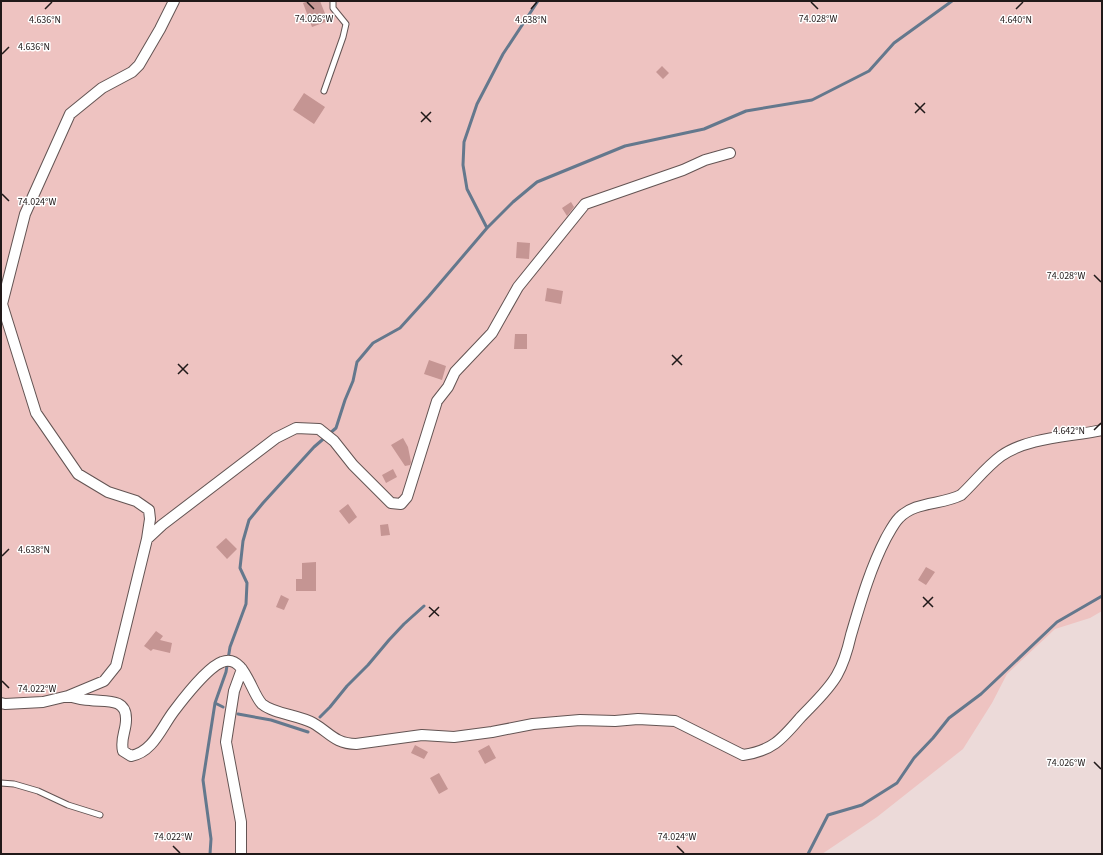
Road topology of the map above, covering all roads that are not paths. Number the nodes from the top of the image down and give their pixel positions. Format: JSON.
{"nodes":[{"id":1,"x":174,"y":1,"type":"edge"},
{"id":2,"x":333,"y":1,"type":"edge"},
{"id":3,"x":324,"y":91,"type":"dead end"},
{"id":4,"x":730,"y":153,"type":"dead end"},
{"id":5,"x":1102,"y":430,"type":"edge"},
{"id":6,"x":147,"y":539,"type":"junction"},
{"id":7,"x":242,"y":669,"type":"junction"},
{"id":8,"x":68,"y":696,"type":"junction"},
{"id":9,"x":1,"y":703,"type":"edge"},
{"id":10,"x":1,"y":783,"type":"edge"},
{"id":11,"x":100,"y":815,"type":"dead end"},
{"id":12,"x":241,"y":854,"type":"edge"}],
"edges":[{"from":1,"to":6,"type":"street"},
{"from":2,"to":3,"type":"lane"},
{"from":4,"to":6,"type":"street"},
{"from":5,"to":7,"type":"street"},
{"from":6,"to":8,"type":"street"},
{"from":7,"to":8,"type":"street"},
{"from":7,"to":12,"type":"street"},
{"from":8,"to":9,"type":"street"},
{"from":10,"to":11,"type":"lane"}]}
